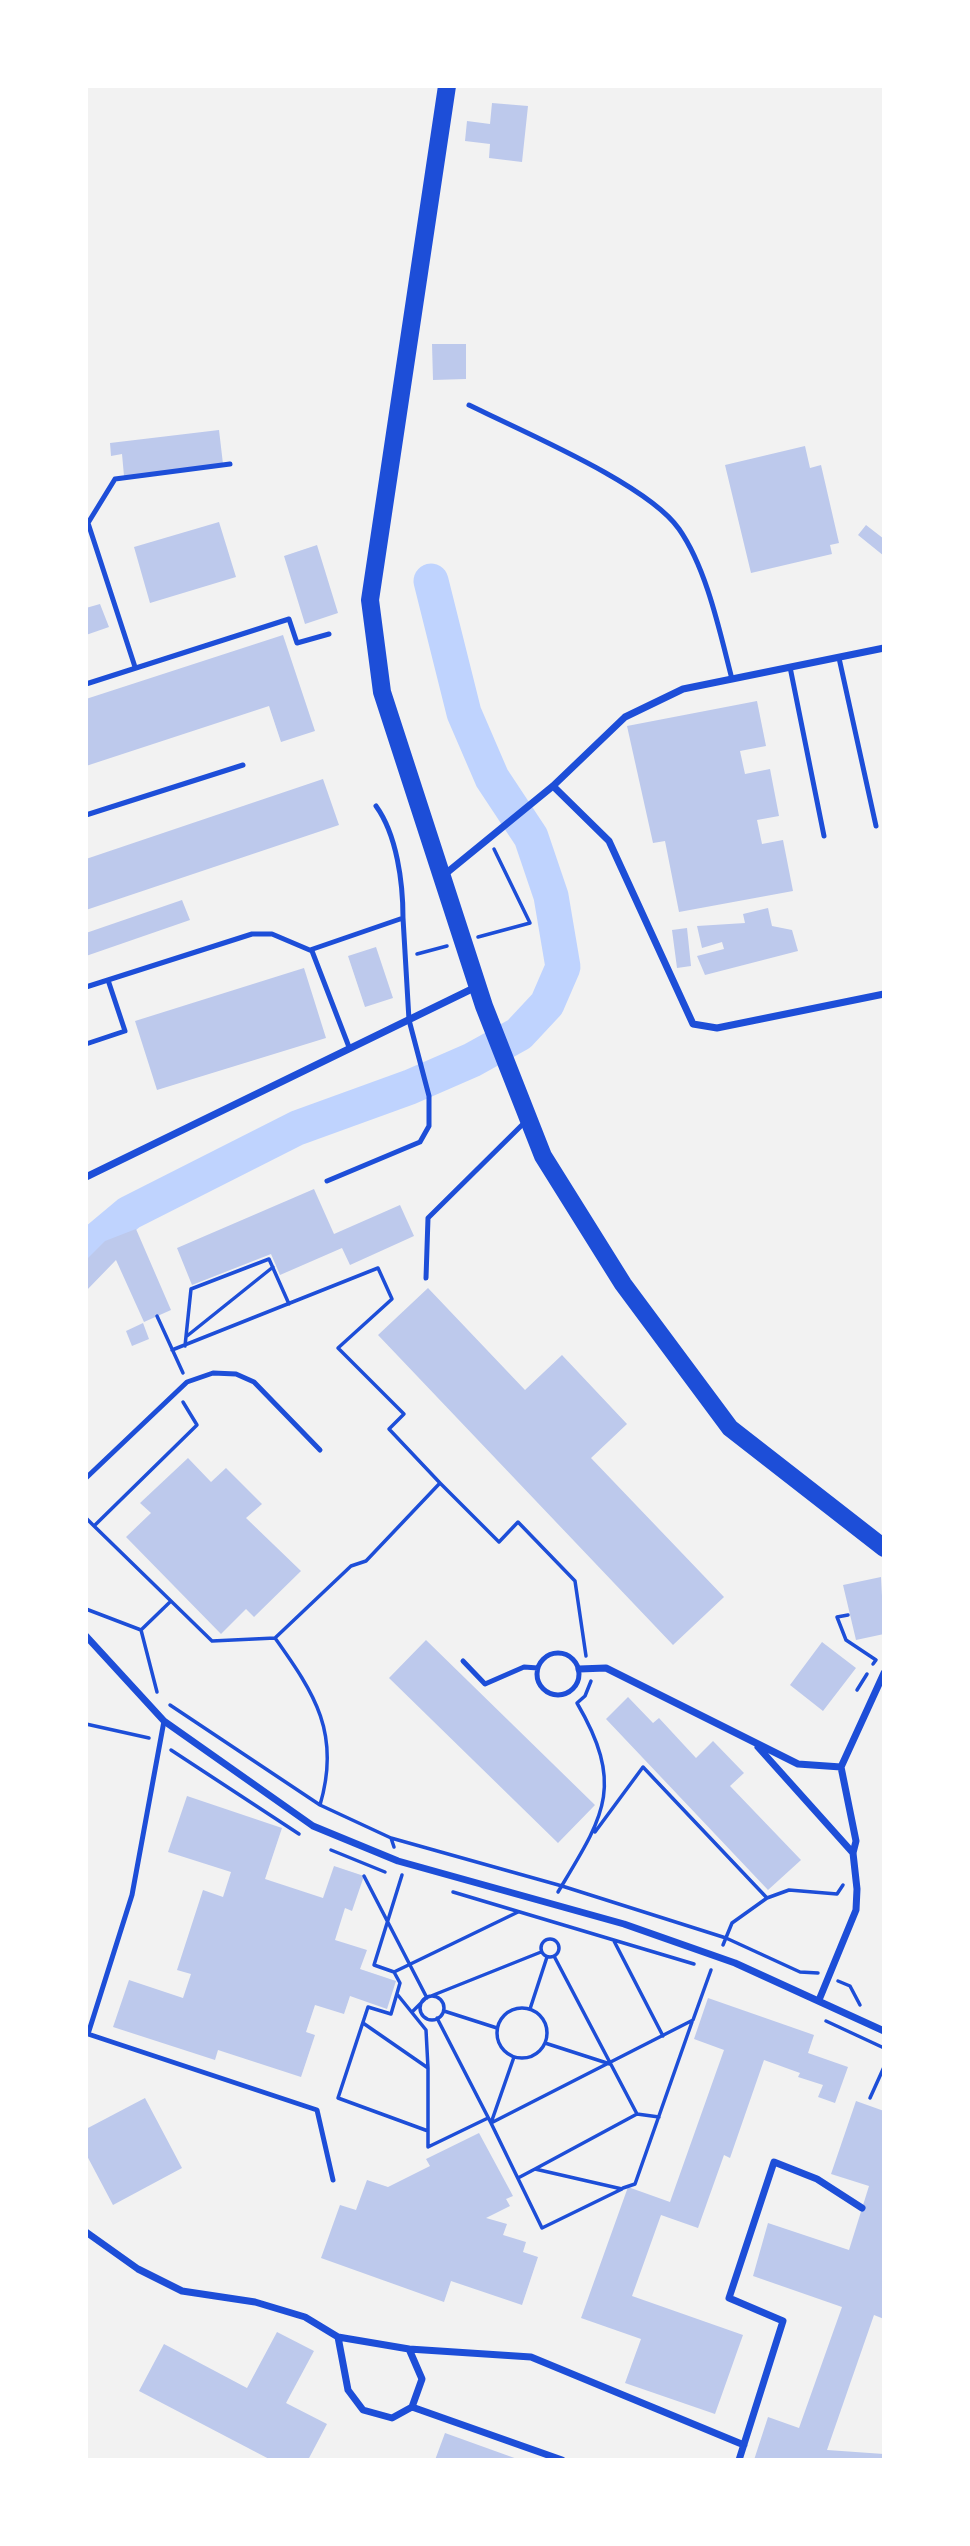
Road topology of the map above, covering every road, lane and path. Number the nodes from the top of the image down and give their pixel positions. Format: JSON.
{"nodes":[{"id":1,"x":447,"y":86,"type":"edge"},
{"id":2,"x":469,"y":405,"type":"dead end"},
{"id":3,"x":230,"y":464,"type":"dead end"},
{"id":4,"x":329,"y":634,"type":"dead end"},
{"id":5,"x":884,"y":648,"type":"edge"},
{"id":6,"x":839,"y":658,"type":"junction"},
{"id":7,"x":135,"y":667,"type":"junction"},
{"id":8,"x":790,"y":667,"type":"junction"},
{"id":9,"x":732,"y":679,"type":"junction"},
{"id":10,"x":86,"y":684,"type":"edge"},
{"id":11,"x":243,"y":765,"type":"dead end"},
{"id":12,"x":553,"y":786,"type":"junction"},
{"id":13,"x":376,"y":806,"type":"dead end"},
{"id":14,"x":86,"y":816,"type":"edge"},
{"id":15,"x":876,"y":826,"type":"dead end"},
{"id":16,"x":493,"y":836,"type":"junction"},
{"id":17,"x":824,"y":836,"type":"dead end"},
{"id":18,"x":441,"y":877,"type":"junction"},
{"id":19,"x":402,"y":918,"type":"junction"},
{"id":20,"x":530,"y":923,"type":"dead end"},
{"id":21,"x":310,"y":950,"type":"junction"},
{"id":22,"x":108,"y":980,"type":"junction"},
{"id":23,"x":478,"y":986,"type":"junction"},
{"id":24,"x":86,"y":987,"type":"edge"},
{"id":25,"x":884,"y":994,"type":"edge"},
{"id":26,"x":409,"y":1020,"type":"junction"},
{"id":27,"x":86,"y":1044,"type":"edge"},
{"id":28,"x":349,"y":1046,"type":"junction"},
{"id":29,"x":528,"y":1119,"type":"junction"},
{"id":30,"x":86,"y":1177,"type":"edge"},
{"id":31,"x":327,"y":1181,"type":"dead end"},
{"id":32,"x":273,"y":1266,"type":"junction"},
{"id":33,"x":426,"y":1278,"type":"dead end"},
{"id":34,"x":289,"y":1304,"type":"junction"},
{"id":35,"x":157,"y":1317,"type":"dead end"},
{"id":36,"x":186,"y":1337,"type":"junction"},
{"id":37,"x":185,"y":1346,"type":"junction"},
{"id":38,"x":172,"y":1350,"type":"junction"},
{"id":39,"x":187,"y":1382,"type":"junction"},
{"id":40,"x":320,"y":1450,"type":"dead end"},
{"id":41,"x":86,"y":1478,"type":"edge"},
{"id":42,"x":440,"y":1483,"type":"junction"},
{"id":43,"x":86,"y":1518,"type":"edge"},
{"id":44,"x":94,"y":1526,"type":"junction"},
{"id":45,"x":884,"y":1548,"type":"edge"},
{"id":46,"x":171,"y":1601,"type":"junction"},
{"id":47,"x":86,"y":1609,"type":"edge"},
{"id":48,"x":848,"y":1615,"type":"dead end"},
{"id":49,"x":141,"y":1630,"type":"junction"},
{"id":50,"x":86,"y":1636,"type":"edge"},
{"id":51,"x":275,"y":1638,"type":"junction"},
{"id":52,"x":463,"y":1661,"type":"dead end"},
{"id":53,"x":538,"y":1668,"type":"junction"},
{"id":54,"x":579,"y":1669,"type":"junction"},
{"id":55,"x":588,"y":1669,"type":"junction"},
{"id":56,"x":884,"y":1673,"type":"edge"},
{"id":57,"x":857,"y":1690,"type":"dead end"},
{"id":58,"x":164,"y":1721,"type":"junction"},
{"id":59,"x":86,"y":1724,"type":"edge"},
{"id":60,"x":160,"y":1744,"type":"junction"},
{"id":61,"x":755,"y":1744,"type":"junction"},
{"id":62,"x":841,"y":1768,"type":"junction"},
{"id":63,"x":320,"y":1805,"type":"junction"},
{"id":64,"x":592,"y":1836,"type":"junction"},
{"id":65,"x":308,"y":1838,"type":"dead end"},
{"id":66,"x":330,"y":1849,"type":"dead end"},
{"id":67,"x":853,"y":1853,"type":"junction"},
{"id":68,"x":398,"y":1861,"type":"junction"},
{"id":69,"x":842,"y":1875,"type":"dead end"},
{"id":70,"x":364,"y":1876,"type":"dead end"},
{"id":71,"x":402,"y":1877,"type":"junction"},
{"id":72,"x":441,"y":1888,"type":"dead end"},
{"id":73,"x":767,"y":1898,"type":"junction"},
{"id":74,"x":552,"y":1904,"type":"junction"},
{"id":75,"x":518,"y":1911,"type":"junction"},
{"id":76,"x":543,"y":1918,"type":"junction"},
{"id":77,"x":388,"y":1922,"type":"junction"},
{"id":78,"x":614,"y":1940,"type":"junction"},
{"id":79,"x":541,"y":1952,"type":"junction"},
{"id":80,"x":554,"y":1956,"type":"junction"},
{"id":81,"x":547,"y":1957,"type":"junction"},
{"id":82,"x":718,"y":1957,"type":"junction"},
{"id":83,"x":410,"y":1965,"type":"junction"},
{"id":84,"x":713,"y":1970,"type":"junction"},
{"id":85,"x":394,"y":1972,"type":"junction"},
{"id":86,"x":397,"y":1994,"type":"junction"},
{"id":87,"x":429,"y":1997,"type":"junction"},
{"id":88,"x":819,"y":2000,"type":"junction"},
{"id":89,"x":422,"y":2002,"type":"junction"},
{"id":90,"x":530,"y":2009,"type":"junction"},
{"id":91,"x":443,"y":2011,"type":"junction"},
{"id":92,"x":412,"y":2012,"type":"junction"},
{"id":93,"x":438,"y":2018,"type":"junction"},
{"id":94,"x":693,"y":2020,"type":"junction"},
{"id":95,"x":363,"y":2023,"type":"junction"},
{"id":96,"x":497,"y":2028,"type":"junction"},
{"id":97,"x":884,"y":2031,"type":"edge"},
{"id":98,"x":663,"y":2036,"type":"junction"},
{"id":99,"x":545,"y":2042,"type":"junction"},
{"id":100,"x":514,"y":2057,"type":"junction"},
{"id":101,"x":610,"y":2064,"type":"junction"},
{"id":102,"x":884,"y":2067,"type":"edge"},
{"id":103,"x":428,"y":2068,"type":"junction"},
{"id":104,"x":870,"y":2098,"type":"dead end"},
{"id":105,"x":637,"y":2115,"type":"junction"},
{"id":106,"x":659,"y":2117,"type":"junction"},
{"id":107,"x":490,"y":2121,"type":"junction"},
{"id":108,"x":428,"y":2132,"type":"junction"},
{"id":109,"x":535,"y":2169,"type":"junction"},
{"id":110,"x":518,"y":2178,"type":"junction"},
{"id":111,"x":333,"y":2180,"type":"dead end"},
{"id":112,"x":622,"y":2189,"type":"junction"},
{"id":113,"x":862,"y":2208,"type":"dead end"},
{"id":114,"x":86,"y":2232,"type":"edge"},
{"id":115,"x":338,"y":2337,"type":"junction"},
{"id":116,"x":409,"y":2349,"type":"junction"},
{"id":117,"x":412,"y":2407,"type":"junction"},
{"id":118,"x":744,"y":2445,"type":"junction"},
{"id":119,"x":562,"y":2460,"type":"edge"},
{"id":120,"x":739,"y":2460,"type":"edge"}],
"edges":[{"from":1,"to":18,"type":"main road"},
{"from":2,"to":9,"type":"lane"},
{"from":3,"to":7,"type":"lane"},
{"from":4,"to":7,"type":"lane"},
{"from":5,"to":6,"type":"street"},
{"from":6,"to":8,"type":"street"},
{"from":6,"to":15,"type":"lane"},
{"from":7,"to":10,"type":"lane"},
{"from":8,"to":9,"type":"street"},
{"from":8,"to":17,"type":"lane"},
{"from":9,"to":12,"type":"street"},
{"from":11,"to":14,"type":"lane"},
{"from":12,"to":16,"type":"street"},
{"from":12,"to":25,"type":"street"},
{"from":13,"to":19,"type":"lane"},
{"from":16,"to":18,"type":"street"},
{"from":16,"to":20,"type":"path"},
{"from":18,"to":23,"type":"main road"},
{"from":19,"to":21,"type":"lane"},
{"from":19,"to":26,"type":"lane"},
{"from":21,"to":22,"type":"lane"},
{"from":21,"to":28,"type":"lane"},
{"from":22,"to":24,"type":"lane"},
{"from":22,"to":27,"type":"lane"},
{"from":23,"to":26,"type":"street"},
{"from":23,"to":29,"type":"main road"},
{"from":26,"to":28,"type":"street"},
{"from":26,"to":31,"type":"lane"},
{"from":28,"to":30,"type":"street"},
{"from":29,"to":33,"type":"lane"},
{"from":29,"to":45,"type":"main road"},
{"from":32,"to":34,"type":"path"},
{"from":32,"to":36,"type":"path"},
{"from":32,"to":36,"type":"path"},
{"from":34,"to":37,"type":"path"},
{"from":34,"to":42,"type":"path"},
{"from":35,"to":38,"type":"path"},
{"from":36,"to":37,"type":"path"},
{"from":37,"to":38,"type":"path"},
{"from":38,"to":39,"type":"path"},
{"from":39,"to":40,"type":"lane"},
{"from":39,"to":41,"type":"lane"},
{"from":39,"to":44,"type":"path"},
{"from":42,"to":51,"type":"path"},
{"from":42,"to":55,"type":"path"},
{"from":43,"to":44,"type":"path"},
{"from":44,"to":46,"type":"path"},
{"from":46,"to":49,"type":"path"},
{"from":46,"to":51,"type":"path"},
{"from":47,"to":49,"type":"path"},
{"from":48,"to":57,"type":"path"},
{"from":49,"to":63,"type":"path"},
{"from":50,"to":58,"type":"street"},
{"from":51,"to":63,"type":"path"},
{"from":52,"to":53,"type":"lane"},
{"from":53,"to":54,"type":"lane"},
{"from":53,"to":54,"type":"lane"},
{"from":54,"to":55,"type":"street"},
{"from":55,"to":61,"type":"street"},
{"from":55,"to":64,"type":"path"},
{"from":56,"to":62,"type":"street"},
{"from":58,"to":60,"type":"lane"},
{"from":58,"to":68,"type":"street"},
{"from":59,"to":60,"type":"path"},
{"from":60,"to":65,"type":"path"},
{"from":60,"to":111,"type":"lane"},
{"from":61,"to":62,"type":"street"},
{"from":61,"to":67,"type":"street"},
{"from":62,"to":67,"type":"street"},
{"from":63,"to":68,"type":"path"},
{"from":64,"to":73,"type":"path"},
{"from":64,"to":74,"type":"path"},
{"from":66,"to":71,"type":"path"},
{"from":67,"to":88,"type":"street"},
{"from":68,"to":71,"type":"path"},
{"from":68,"to":74,"type":"street"},
{"from":69,"to":73,"type":"path"},
{"from":70,"to":77,"type":"path"},
{"from":71,"to":77,"type":"path"},
{"from":72,"to":75,"type":"path"},
{"from":73,"to":82,"type":"path"},
{"from":74,"to":76,"type":"path"},
{"from":74,"to":82,"type":"street"},
{"from":75,"to":76,"type":"path"},
{"from":75,"to":83,"type":"path"},
{"from":76,"to":78,"type":"path"},
{"from":77,"to":83,"type":"path"},
{"from":77,"to":85,"type":"path"},
{"from":78,"to":84,"type":"path"},
{"from":78,"to":98,"type":"path"},
{"from":79,"to":80,"type":"path"},
{"from":79,"to":81,"type":"path"},
{"from":79,"to":87,"type":"path"},
{"from":80,"to":81,"type":"path"},
{"from":80,"to":101,"type":"path"},
{"from":81,"to":90,"type":"path"},
{"from":82,"to":84,"type":"path"},
{"from":82,"to":88,"type":"street"},
{"from":83,"to":85,"type":"path"},
{"from":83,"to":87,"type":"path"},
{"from":84,"to":94,"type":"path"},
{"from":85,"to":86,"type":"path"},
{"from":86,"to":92,"type":"path"},
{"from":86,"to":95,"type":"path"},
{"from":87,"to":89,"type":"path"},
{"from":87,"to":91,"type":"path"},
{"from":88,"to":97,"type":"street"},
{"from":89,"to":92,"type":"path"},
{"from":89,"to":93,"type":"path"},
{"from":90,"to":96,"type":"path"},
{"from":90,"to":99,"type":"path"},
{"from":91,"to":93,"type":"path"},
{"from":91,"to":96,"type":"path"},
{"from":92,"to":103,"type":"path"},
{"from":93,"to":107,"type":"path"},
{"from":94,"to":98,"type":"path"},
{"from":94,"to":106,"type":"path"},
{"from":95,"to":103,"type":"path"},
{"from":95,"to":108,"type":"path"},
{"from":96,"to":100,"type":"path"},
{"from":98,"to":101,"type":"path"},
{"from":99,"to":100,"type":"path"},
{"from":99,"to":101,"type":"path"},
{"from":100,"to":107,"type":"path"},
{"from":101,"to":105,"type":"path"},
{"from":101,"to":107,"type":"path"},
{"from":102,"to":104,"type":"path"},
{"from":103,"to":108,"type":"path"},
{"from":105,"to":106,"type":"path"},
{"from":105,"to":109,"type":"path"},
{"from":106,"to":112,"type":"path"},
{"from":107,"to":108,"type":"path"},
{"from":107,"to":110,"type":"path"},
{"from":109,"to":110,"type":"path"},
{"from":109,"to":112,"type":"path"},
{"from":110,"to":112,"type":"path"},
{"from":113,"to":118,"type":"street"},
{"from":114,"to":115,"type":"street"},
{"from":115,"to":116,"type":"street"},
{"from":115,"to":117,"type":"street"},
{"from":116,"to":117,"type":"street"},
{"from":116,"to":118,"type":"street"},
{"from":117,"to":119,"type":"street"},
{"from":118,"to":120,"type":"street"}]}
